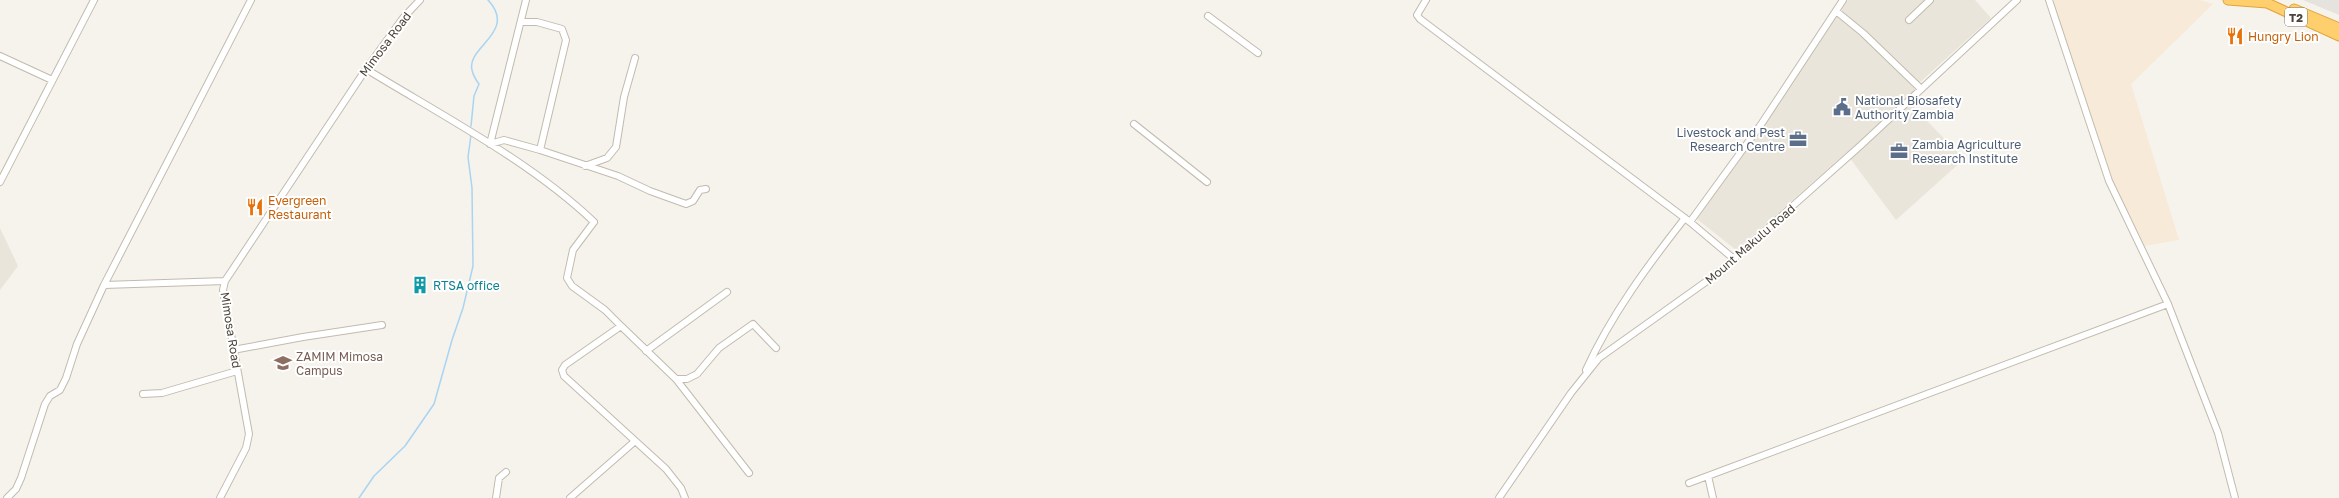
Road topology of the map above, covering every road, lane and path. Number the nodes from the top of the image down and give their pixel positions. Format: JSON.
{"nodes":[{"id":1,"x":94,"y":0,"type":"edge"},
{"id":2,"x":251,"y":0,"type":"edge"},
{"id":3,"x":420,"y":0,"type":"edge"},
{"id":4,"x":526,"y":0,"type":"edge"},
{"id":5,"x":1426,"y":0,"type":"edge"},
{"id":6,"x":1843,"y":0,"type":"edge"},
{"id":7,"x":1930,"y":0,"type":"edge"},
{"id":8,"x":2017,"y":0,"type":"edge"},
{"id":9,"x":2049,"y":0,"type":"edge"},
{"id":10,"x":2228,"y":0,"type":"edge"},
{"id":11,"x":2236,"y":0,"type":"edge"},
{"id":12,"x":2272,"y":0,"type":"edge"},
{"id":13,"x":1836,"y":11,"type":"junction"},
{"id":14,"x":1208,"y":16,"type":"dead end"},
{"id":15,"x":1909,"y":20,"type":"dead end"},
{"id":16,"x":521,"y":22,"type":"junction"},
{"id":17,"x":2339,"y":28,"type":"edge"},
{"id":18,"x":2339,"y":36,"type":"edge"},
{"id":19,"x":1258,"y":53,"type":"dead end"},
{"id":20,"x":0,"y":56,"type":"edge"},
{"id":21,"x":636,"y":58,"type":"dead end"},
{"id":22,"x":366,"y":69,"type":"junction"},
{"id":23,"x":52,"y":80,"type":"junction"},
{"id":24,"x":1920,"y":89,"type":"junction"},
{"id":25,"x":1134,"y":124,"type":"dead end"},
{"id":26,"x":490,"y":144,"type":"junction"},
{"id":27,"x":540,"y":150,"type":"junction"},
{"id":28,"x":585,"y":166,"type":"junction"},
{"id":29,"x":0,"y":182,"type":"edge"},
{"id":30,"x":1207,"y":182,"type":"dead end"},
{"id":31,"x":706,"y":189,"type":"dead end"},
{"id":32,"x":1687,"y":220,"type":"junction"},
{"id":33,"x":1734,"y":259,"type":"junction"},
{"id":34,"x":225,"y":281,"type":"junction"},
{"id":35,"x":104,"y":285,"type":"junction"},
{"id":36,"x":727,"y":292,"type":"dead end"},
{"id":37,"x":2168,"y":304,"type":"junction"},
{"id":38,"x":382,"y":325,"type":"dead end"},
{"id":39,"x":621,"y":326,"type":"junction"},
{"id":40,"x":776,"y":348,"type":"dead end"},
{"id":41,"x":233,"y":350,"type":"junction"},
{"id":42,"x":646,"y":351,"type":"junction"},
{"id":43,"x":237,"y":371,"type":"junction"},
{"id":44,"x":1584,"y":375,"type":"junction"},
{"id":45,"x":676,"y":379,"type":"junction"},
{"id":46,"x":143,"y":394,"type":"dead end"},
{"id":47,"x":634,"y":442,"type":"junction"},
{"id":48,"x":506,"y":472,"type":"dead end"},
{"id":49,"x":749,"y":473,"type":"dead end"},
{"id":50,"x":1708,"y":476,"type":"junction"},
{"id":51,"x":1689,"y":483,"type":"dead end"},
{"id":52,"x":7,"y":498,"type":"edge"},
{"id":53,"x":220,"y":498,"type":"edge"},
{"id":54,"x":496,"y":498,"type":"edge"},
{"id":55,"x":570,"y":498,"type":"edge"},
{"id":56,"x":686,"y":498,"type":"edge"},
{"id":57,"x":1499,"y":498,"type":"edge"},
{"id":58,"x":1713,"y":498,"type":"edge"},
{"id":59,"x":2235,"y":498,"type":"edge"}],
"edges":[{"from":1,"to":23,"type":"street"},
{"from":2,"to":35,"type":"street"},
{"from":3,"to":22,"type":"street","name":"Mimosa Road"},
{"from":4,"to":16,"type":"street"},
{"from":5,"to":32,"type":"street"},
{"from":6,"to":13,"type":"street"},
{"from":7,"to":15,"type":"street"},
{"from":8,"to":24,"type":"street","name":"Mount Makulu Road"},
{"from":9,"to":37,"type":"street"},
{"from":10,"to":11,"type":"highway"},
{"from":11,"to":18,"type":"highway","number":"T2"},
{"from":12,"to":17,"type":"highway","number":"T2"},
{"from":13,"to":24,"type":"street"},
{"from":13,"to":32,"type":"street"},
{"from":14,"to":19,"type":"street"},
{"from":16,"to":26,"type":"street"},
{"from":16,"to":27,"type":"street"},
{"from":20,"to":23,"type":"street"},
{"from":21,"to":28,"type":"street"},
{"from":22,"to":26,"type":"street"},
{"from":22,"to":34,"type":"street","name":"Mimosa Road"},
{"from":23,"to":29,"type":"street"},
{"from":24,"to":33,"type":"street","name":"Mount Makulu Road"},
{"from":25,"to":30,"type":"street"},
{"from":26,"to":27,"type":"street"},
{"from":26,"to":39,"type":"street"},
{"from":27,"to":28,"type":"street"},
{"from":28,"to":31,"type":"street"},
{"from":32,"to":33,"type":"street"},
{"from":32,"to":44,"type":"street"},
{"from":33,"to":44,"type":"street","name":"Mount Makulu Road"},
{"from":34,"to":35,"type":"street"},
{"from":34,"to":41,"type":"street","name":"Mimosa Road"},
{"from":35,"to":52,"type":"street"},
{"from":36,"to":42,"type":"street"},
{"from":37,"to":50,"type":"street"},
{"from":37,"to":59,"type":"street"},
{"from":38,"to":41,"type":"street"},
{"from":39,"to":42,"type":"street"},
{"from":39,"to":47,"type":"street"},
{"from":40,"to":45,"type":"street"},
{"from":41,"to":43,"type":"street","name":"Mimosa Road"},
{"from":42,"to":45,"type":"street"},
{"from":43,"to":46,"type":"street"},
{"from":43,"to":53,"type":"street","name":"Mimosa Road"},
{"from":44,"to":57,"type":"street","name":"Mount Makulu Road"},
{"from":45,"to":49,"type":"street"},
{"from":47,"to":55,"type":"street"},
{"from":47,"to":56,"type":"street"},
{"from":48,"to":54,"type":"street"},
{"from":50,"to":51,"type":"street"},
{"from":50,"to":58,"type":"street"}]}
